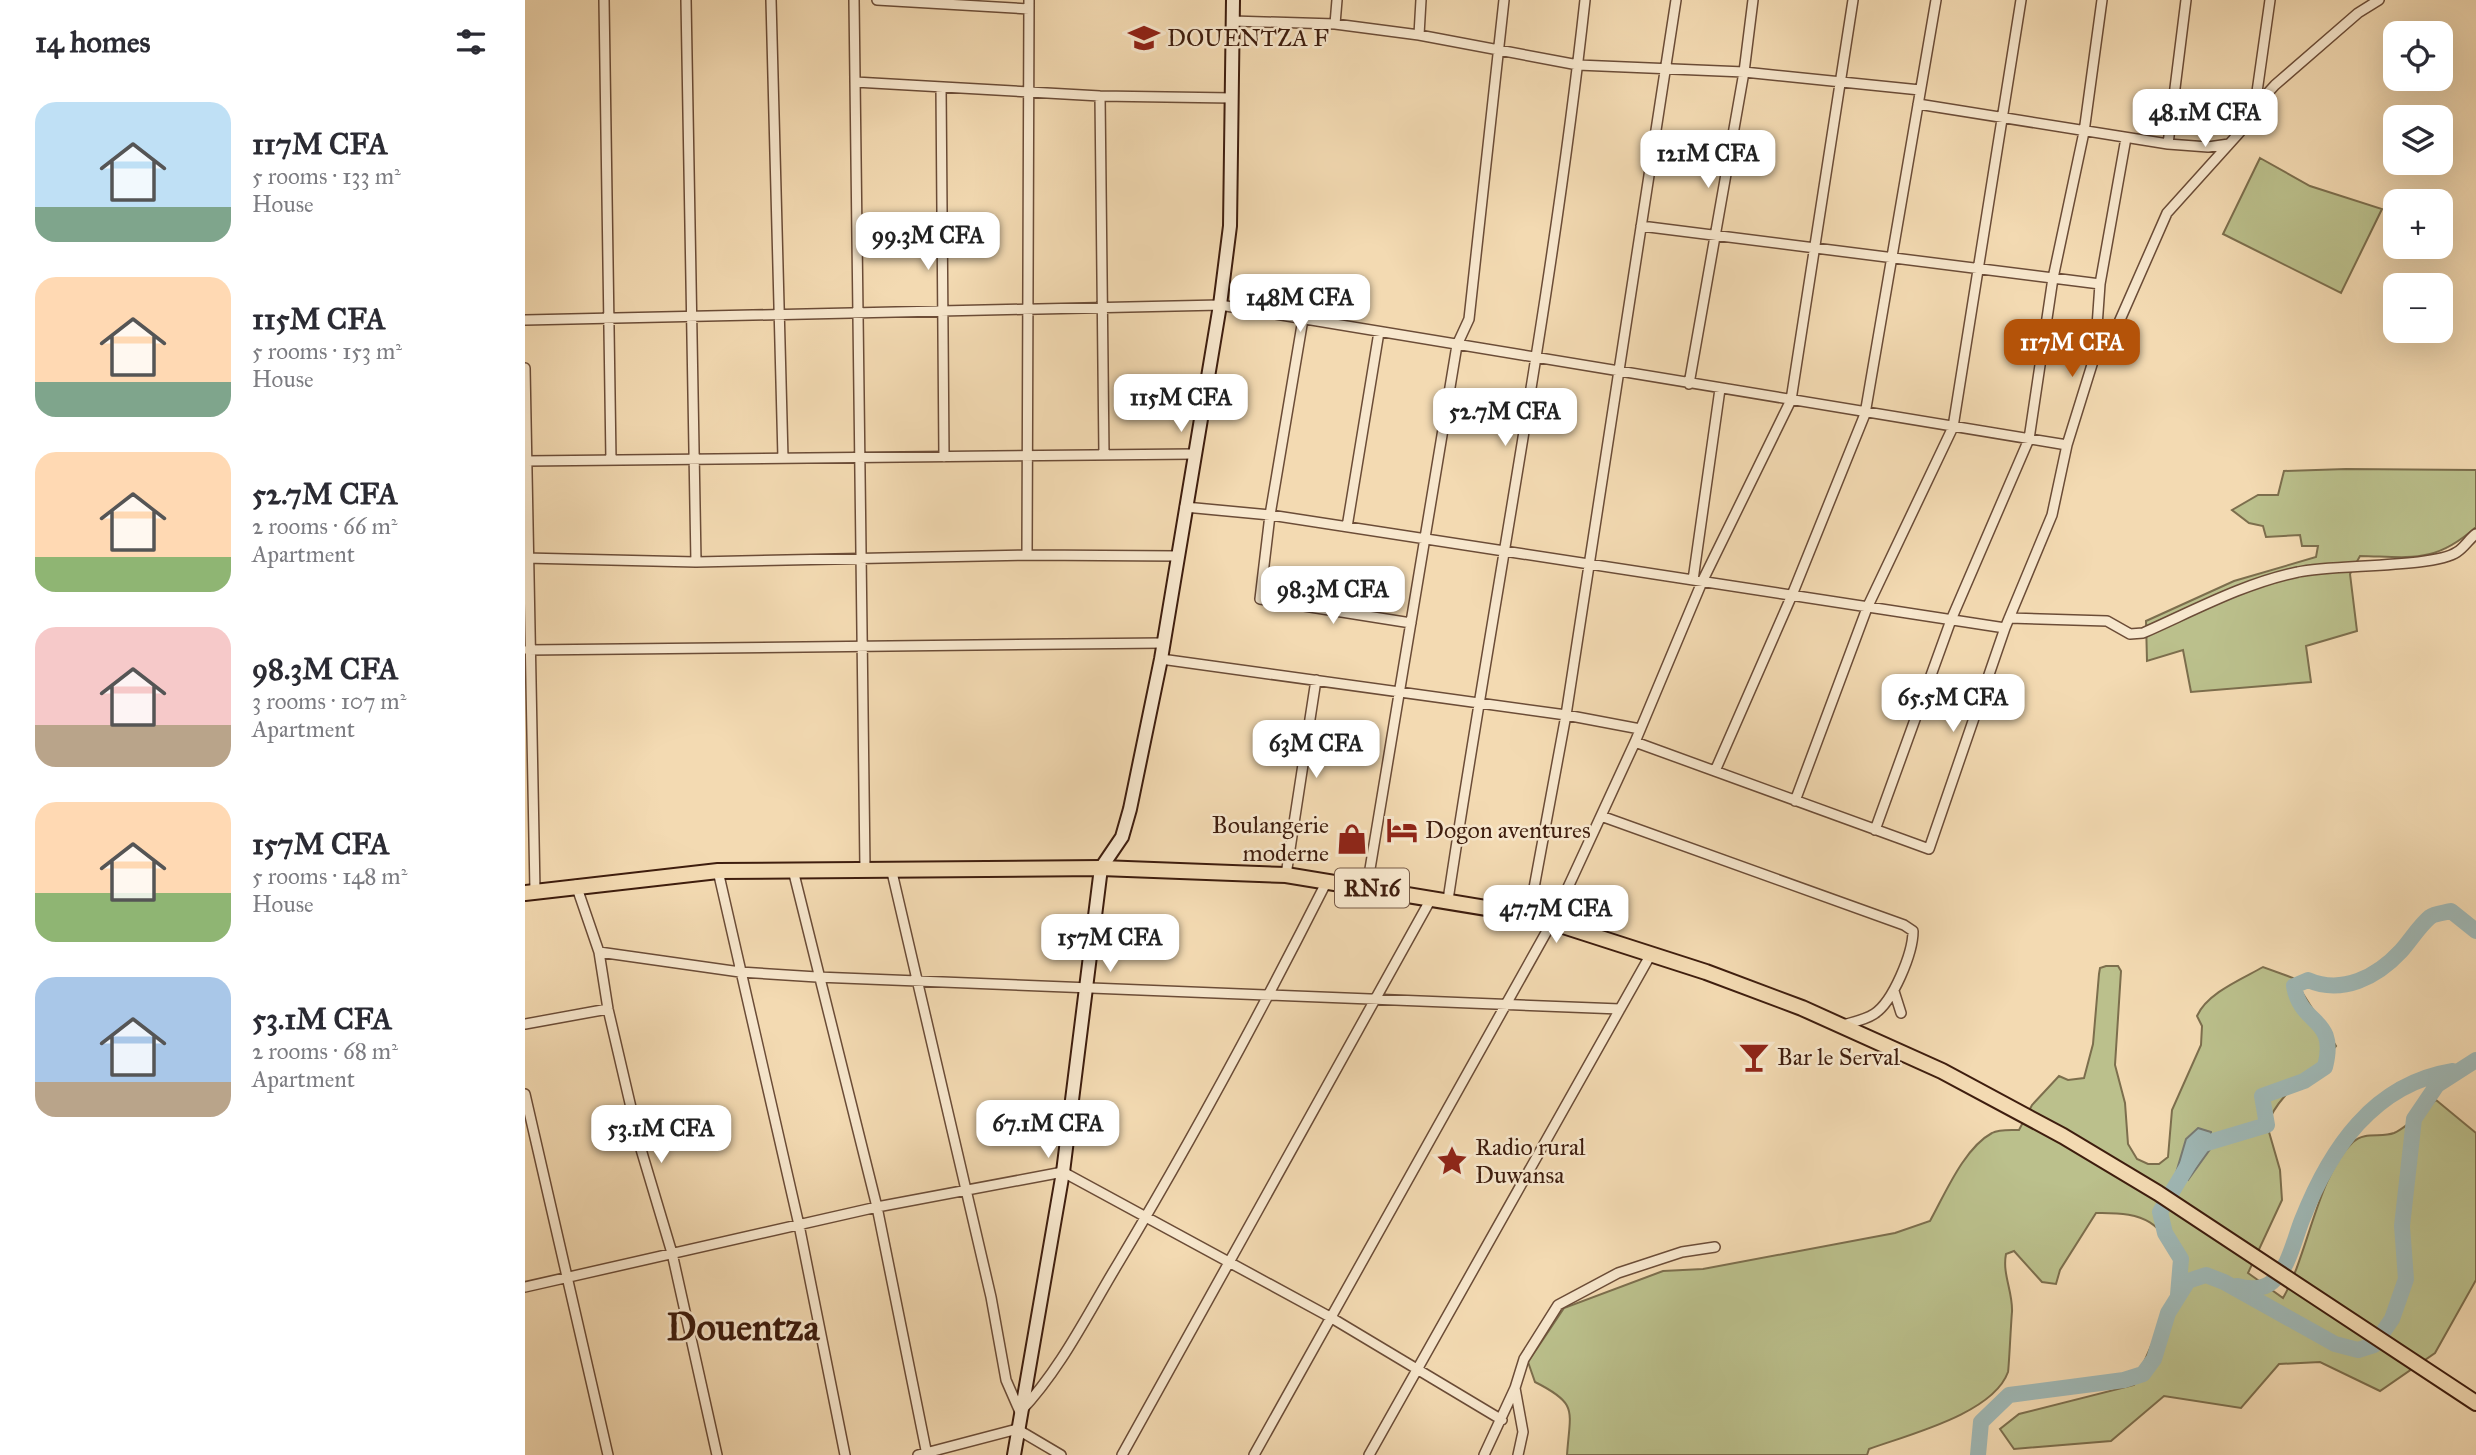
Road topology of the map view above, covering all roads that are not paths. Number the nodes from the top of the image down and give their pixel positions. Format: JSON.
{"nodes":[{"id":1,"x":604,"y":0,"type":"edge"},
{"id":2,"x":686,"y":0,"type":"edge"},
{"id":3,"x":771,"y":0,"type":"edge"},
{"id":4,"x":854,"y":0,"type":"edge"},
{"id":5,"x":877,"y":0,"type":"edge"},
{"id":6,"x":1233,"y":0,"type":"edge"},
{"id":7,"x":1337,"y":0,"type":"edge"},
{"id":8,"x":1421,"y":0,"type":"edge"},
{"id":9,"x":1504,"y":0,"type":"edge"},
{"id":10,"x":1585,"y":0,"type":"edge"},
{"id":11,"x":1676,"y":0,"type":"edge"},
{"id":12,"x":1753,"y":0,"type":"edge"},
{"id":13,"x":1853,"y":0,"type":"edge"},
{"id":14,"x":1936,"y":0,"type":"edge"},
{"id":15,"x":2021,"y":0,"type":"edge"},
{"id":16,"x":2102,"y":0,"type":"edge"},
{"id":17,"x":2186,"y":0,"type":"edge"},
{"id":18,"x":2270,"y":0,"type":"edge"},
{"id":19,"x":2360,"y":0,"type":"edge"},
{"id":20,"x":2379,"y":0,"type":"edge"},
{"id":21,"x":1029,"y":4,"type":"edge"},
{"id":22,"x":2358,"y":13,"type":"junction"},
{"id":23,"x":1232,"y":20,"type":"junction"},
{"id":24,"x":1335,"y":23,"type":"junction"},
{"id":25,"x":1419,"y":35,"type":"junction"},
{"id":26,"x":1500,"y":52,"type":"junction"},
{"id":27,"x":1578,"y":65,"type":"junction"},
{"id":28,"x":1666,"y":68,"type":"junction"},
{"id":29,"x":1744,"y":72,"type":"junction"},
{"id":30,"x":855,"y":82,"type":"junction"},
{"id":31,"x":1843,"y":82,"type":"junction"},
{"id":32,"x":941,"y":87,"type":"junction"},
{"id":33,"x":1920,"y":90,"type":"junction"},
{"id":34,"x":1028,"y":92,"type":"junction"},
{"id":35,"x":1100,"y":96,"type":"junction"},
{"id":36,"x":1233,"y":98,"type":"junction"},
{"id":37,"x":1918,"y":104,"type":"junction"},
{"id":38,"x":2255,"y":107,"type":"junction"},
{"id":39,"x":2003,"y":119,"type":"junction"},
{"id":40,"x":2084,"y":132,"type":"junction"},
{"id":41,"x":2126,"y":138,"type":"junction"},
{"id":42,"x":2168,"y":144,"type":"junction"},
{"id":43,"x":2229,"y":144,"type":"junction"},
{"id":44,"x":1641,"y":226,"type":"junction"},
{"id":45,"x":1715,"y":235,"type":"junction"},
{"id":46,"x":1817,"y":248,"type":"junction"},
{"id":47,"x":1894,"y":258,"type":"junction"},
{"id":48,"x":1979,"y":269,"type":"junction"},
{"id":49,"x":2053,"y":278,"type":"junction"},
{"id":50,"x":2099,"y":284,"type":"junction"},
{"id":51,"x":1220,"y":305,"type":"junction"},
{"id":52,"x":1101,"y":309,"type":"junction"},
{"id":53,"x":1028,"y":311,"type":"junction"},
{"id":54,"x":943,"y":312,"type":"junction"},
{"id":55,"x":858,"y":314,"type":"junction"},
{"id":56,"x":779,"y":315,"type":"junction"},
{"id":57,"x":609,"y":317,"type":"junction"},
{"id":58,"x":694,"y":317,"type":"junction"},
{"id":59,"x":1303,"y":319,"type":"junction"},
{"id":60,"x":525,"y":320,"type":"edge"},
{"id":61,"x":1379,"y":332,"type":"junction"},
{"id":62,"x":1457,"y":345,"type":"junction"},
{"id":63,"x":2095,"y":355,"type":"junction"},
{"id":64,"x":1537,"y":358,"type":"junction"},
{"id":65,"x":525,"y":368,"type":"edge"},
{"id":66,"x":1619,"y":372,"type":"junction"},
{"id":67,"x":1689,"y":384,"type":"junction"},
{"id":68,"x":1720,"y":389,"type":"junction"},
{"id":69,"x":1791,"y":400,"type":"junction"},
{"id":70,"x":1865,"y":414,"type":"junction"},
{"id":71,"x":1953,"y":426,"type":"junction"},
{"id":72,"x":2029,"y":439,"type":"junction"},
{"id":73,"x":2067,"y":445,"type":"junction"},
{"id":74,"x":1194,"y":454,"type":"junction"},
{"id":75,"x":1104,"y":455,"type":"junction"},
{"id":76,"x":1027,"y":456,"type":"junction"},
{"id":77,"x":860,"y":457,"type":"junction"},
{"id":78,"x":944,"y":457,"type":"junction"},
{"id":79,"x":783,"y":458,"type":"junction"},
{"id":80,"x":695,"y":459,"type":"junction"},
{"id":81,"x":611,"y":460,"type":"junction"},
{"id":82,"x":526,"y":461,"type":"edge"},
{"id":83,"x":1185,"y":508,"type":"junction"},
{"id":84,"x":1270,"y":515,"type":"junction"},
{"id":85,"x":1347,"y":527,"type":"junction"},
{"id":86,"x":2476,"y":534,"type":"edge"},
{"id":87,"x":1424,"y":539,"type":"junction"},
{"id":88,"x":1503,"y":552,"type":"junction"},
{"id":89,"x":1027,"y":555,"type":"junction"},
{"id":90,"x":1177,"y":556,"type":"junction"},
{"id":91,"x":527,"y":558,"type":"edge"},
{"id":92,"x":861,"y":559,"type":"junction"},
{"id":93,"x":696,"y":562,"type":"junction"},
{"id":94,"x":1589,"y":565,"type":"junction"},
{"id":95,"x":1697,"y":581,"type":"junction"},
{"id":96,"x":1792,"y":596,"type":"junction"},
{"id":97,"x":1867,"y":608,"type":"junction"},
{"id":98,"x":2010,"y":618,"type":"junction"},
{"id":99,"x":1951,"y":620,"type":"junction"},
{"id":100,"x":1411,"y":623,"type":"junction"},
{"id":101,"x":2005,"y":628,"type":"junction"},
{"id":102,"x":1163,"y":643,"type":"junction"},
{"id":103,"x":862,"y":646,"type":"junction"},
{"id":104,"x":528,"y":650,"type":"junction"},
{"id":105,"x":1161,"y":659,"type":"junction"},
{"id":106,"x":1316,"y":680,"type":"junction"},
{"id":107,"x":1400,"y":692,"type":"junction"},
{"id":108,"x":1477,"y":702,"type":"junction"},
{"id":109,"x":1566,"y":715,"type":"junction"},
{"id":110,"x":1640,"y":729,"type":"junction"},
{"id":111,"x":1635,"y":742,"type":"junction"},
{"id":112,"x":1715,"y":771,"type":"junction"},
{"id":113,"x":1795,"y":801,"type":"junction"},
{"id":114,"x":1601,"y":816,"type":"junction"},
{"id":115,"x":1875,"y":830,"type":"junction"},
{"id":116,"x":865,"y":868,"type":"junction"},
{"id":117,"x":891,"y":868,"type":"junction"},
{"id":118,"x":1101,"y":868,"type":"junction"},
{"id":119,"x":793,"y":870,"type":"junction"},
{"id":120,"x":718,"y":871,"type":"junction"},
{"id":121,"x":1286,"y":875,"type":"junction"},
{"id":122,"x":1327,"y":881,"type":"junction"},
{"id":123,"x":576,"y":885,"type":"junction"},
{"id":124,"x":1367,"y":887,"type":"junction"},
{"id":125,"x":530,"y":892,"type":"edge"},
{"id":126,"x":1432,"y":897,"type":"junction"},
{"id":127,"x":1448,"y":900,"type":"junction"},
{"id":128,"x":1529,"y":915,"type":"junction"},
{"id":129,"x":1552,"y":922,"type":"junction"},
{"id":130,"x":599,"y":952,"type":"junction"},
{"id":131,"x":1651,"y":954,"type":"junction"},
{"id":132,"x":740,"y":972,"type":"junction"},
{"id":133,"x":817,"y":977,"type":"junction"},
{"id":134,"x":916,"y":981,"type":"junction"},
{"id":135,"x":1087,"y":988,"type":"junction"},
{"id":136,"x":1894,"y":991,"type":"junction"},
{"id":137,"x":1269,"y":996,"type":"junction"},
{"id":138,"x":1376,"y":1000,"type":"junction"},
{"id":139,"x":1505,"y":1004,"type":"junction"},
{"id":140,"x":608,"y":1009,"type":"junction"},
{"id":141,"x":1620,"y":1009,"type":"junction"},
{"id":142,"x":1901,"y":1013,"type":"dead end"},
{"id":143,"x":525,"y":1024,"type":"edge"},
{"id":144,"x":1842,"y":1025,"type":"junction"},
{"id":145,"x":525,"y":1094,"type":"edge"},
{"id":146,"x":1063,"y":1172,"type":"junction"},
{"id":147,"x":967,"y":1191,"type":"junction"},
{"id":148,"x":877,"y":1207,"type":"junction"},
{"id":149,"x":1146,"y":1217,"type":"junction"},
{"id":150,"x":800,"y":1226,"type":"junction"},
{"id":151,"x":1714,"y":1247,"type":"dead end"},
{"id":152,"x":672,"y":1253,"type":"junction"},
{"id":153,"x":1229,"y":1264,"type":"junction"},
{"id":154,"x":568,"y":1277,"type":"junction"},
{"id":155,"x":525,"y":1287,"type":"edge"},
{"id":156,"x":1330,"y":1317,"type":"junction"},
{"id":157,"x":1416,"y":1371,"type":"junction"},
{"id":158,"x":1515,"y":1388,"type":"junction"},
{"id":159,"x":2476,"y":1403,"type":"edge"},
{"id":160,"x":1020,"y":1412,"type":"junction"},
{"id":161,"x":1502,"y":1420,"type":"junction"},
{"id":162,"x":1017,"y":1429,"type":"junction"},
{"id":163,"x":924,"y":1454,"type":"edge"},
{"id":164,"x":608,"y":1455,"type":"edge"},
{"id":165,"x":717,"y":1455,"type":"edge"},
{"id":166,"x":845,"y":1455,"type":"edge"},
{"id":167,"x":1014,"y":1455,"type":"edge"},
{"id":168,"x":1061,"y":1455,"type":"edge"},
{"id":169,"x":1122,"y":1455,"type":"edge"},
{"id":170,"x":1254,"y":1455,"type":"edge"},
{"id":171,"x":1369,"y":1455,"type":"edge"},
{"id":172,"x":1484,"y":1455,"type":"edge"},
{"id":173,"x":1518,"y":1455,"type":"edge"}],
"edges":[{"from":1,"to":57,"type":"street"},
{"from":2,"to":58,"type":"street"},
{"from":3,"to":56,"type":"street"},
{"from":4,"to":30,"type":"street"},
{"from":5,"to":21,"type":"street"},
{"from":6,"to":23,"type":"main road"},
{"from":7,"to":24,"type":"street"},
{"from":8,"to":25,"type":"street"},
{"from":9,"to":26,"type":"street"},
{"from":10,"to":27,"type":"street"},
{"from":11,"to":28,"type":"street"},
{"from":12,"to":29,"type":"street"},
{"from":13,"to":31,"type":"street"},
{"from":14,"to":33,"type":"street"},
{"from":15,"to":39,"type":"street"},
{"from":16,"to":40,"type":"street"},
{"from":17,"to":42,"type":"street"},
{"from":18,"to":38,"type":"street"},
{"from":19,"to":22,"type":"street"},
{"from":20,"to":22,"type":"street"},
{"from":21,"to":34,"type":"street"},
{"from":22,"to":38,"type":"street"},
{"from":23,"to":24,"type":"street"},
{"from":23,"to":36,"type":"main road"},
{"from":24,"to":25,"type":"street"},
{"from":25,"to":26,"type":"street"},
{"from":26,"to":27,"type":"street"},
{"from":26,"to":62,"type":"street"},
{"from":27,"to":28,"type":"street"},
{"from":27,"to":64,"type":"street"},
{"from":28,"to":29,"type":"street"},
{"from":28,"to":44,"type":"street"},
{"from":29,"to":31,"type":"street"},
{"from":29,"to":45,"type":"street"},
{"from":30,"to":32,"type":"street"},
{"from":30,"to":55,"type":"street"},
{"from":31,"to":33,"type":"street"},
{"from":31,"to":46,"type":"street"},
{"from":32,"to":34,"type":"street"},
{"from":32,"to":54,"type":"street"},
{"from":33,"to":37,"type":"street"},
{"from":34,"to":35,"type":"street"},
{"from":34,"to":53,"type":"street"},
{"from":35,"to":36,"type":"street"},
{"from":35,"to":52,"type":"street"},
{"from":36,"to":51,"type":"main road"},
{"from":37,"to":39,"type":"street"},
{"from":37,"to":47,"type":"street"},
{"from":38,"to":43,"type":"street"},
{"from":39,"to":40,"type":"street"},
{"from":39,"to":48,"type":"street"},
{"from":40,"to":41,"type":"street"},
{"from":40,"to":49,"type":"street"},
{"from":41,"to":42,"type":"street"},
{"from":41,"to":50,"type":"street"},
{"from":42,"to":43,"type":"street"},
{"from":43,"to":63,"type":"street"},
{"from":44,"to":45,"type":"street"},
{"from":44,"to":66,"type":"street"},
{"from":45,"to":46,"type":"street"},
{"from":45,"to":67,"type":"street"},
{"from":46,"to":47,"type":"street"},
{"from":46,"to":69,"type":"street"},
{"from":47,"to":48,"type":"street"},
{"from":47,"to":70,"type":"street"},
{"from":48,"to":49,"type":"street"},
{"from":48,"to":71,"type":"street"},
{"from":49,"to":50,"type":"street"},
{"from":49,"to":72,"type":"street"},
{"from":50,"to":63,"type":"street"},
{"from":51,"to":52,"type":"street"},
{"from":51,"to":59,"type":"street"},
{"from":51,"to":74,"type":"main road"},
{"from":52,"to":53,"type":"street"},
{"from":52,"to":75,"type":"street"},
{"from":53,"to":54,"type":"street"},
{"from":53,"to":76,"type":"street"},
{"from":54,"to":55,"type":"street"},
{"from":54,"to":78,"type":"street"},
{"from":55,"to":56,"type":"street"},
{"from":55,"to":77,"type":"street"},
{"from":56,"to":58,"type":"street"},
{"from":56,"to":79,"type":"street"},
{"from":57,"to":58,"type":"street"},
{"from":57,"to":60,"type":"street"},
{"from":57,"to":81,"type":"street"},
{"from":58,"to":80,"type":"street"},
{"from":59,"to":61,"type":"street"},
{"from":59,"to":84,"type":"street"},
{"from":61,"to":62,"type":"street"},
{"from":61,"to":85,"type":"street"},
{"from":62,"to":64,"type":"street"},
{"from":62,"to":87,"type":"street"},
{"from":63,"to":73,"type":"street"},
{"from":64,"to":66,"type":"street"},
{"from":64,"to":88,"type":"street"},
{"from":65,"to":82,"type":"street"},
{"from":66,"to":67,"type":"street"},
{"from":66,"to":94,"type":"street"},
{"from":67,"to":68,"type":"street"},
{"from":68,"to":69,"type":"street"},
{"from":68,"to":95,"type":"street"},
{"from":69,"to":70,"type":"street"},
{"from":69,"to":95,"type":"street"},
{"from":70,"to":71,"type":"street"},
{"from":70,"to":96,"type":"street"},
{"from":71,"to":72,"type":"street"},
{"from":71,"to":97,"type":"street"},
{"from":72,"to":73,"type":"street"},
{"from":72,"to":99,"type":"street"},
{"from":73,"to":98,"type":"street"},
{"from":74,"to":75,"type":"street"},
{"from":74,"to":83,"type":"main road"},
{"from":75,"to":76,"type":"street"},
{"from":76,"to":78,"type":"street"},
{"from":76,"to":89,"type":"street"},
{"from":77,"to":78,"type":"street"},
{"from":77,"to":79,"type":"street"},
{"from":77,"to":92,"type":"street"},
{"from":79,"to":80,"type":"street"},
{"from":80,"to":81,"type":"street"},
{"from":80,"to":93,"type":"street"},
{"from":81,"to":82,"type":"street"},
{"from":82,"to":91,"type":"street"},
{"from":83,"to":84,"type":"street"},
{"from":83,"to":90,"type":"main road"},
{"from":84,"to":85,"type":"street"},
{"from":84,"to":100,"type":"street"},
{"from":85,"to":87,"type":"street"},
{"from":86,"to":98,"type":"street"},
{"from":87,"to":88,"type":"street"},
{"from":87,"to":100,"type":"street"},
{"from":88,"to":94,"type":"street"},
{"from":88,"to":108,"type":"street"},
{"from":89,"to":90,"type":"street"},
{"from":89,"to":92,"type":"street"},
{"from":90,"to":102,"type":"main road"},
{"from":91,"to":93,"type":"street"},
{"from":91,"to":104,"type":"street"},
{"from":92,"to":93,"type":"street"},
{"from":92,"to":103,"type":"street"},
{"from":94,"to":95,"type":"street"},
{"from":94,"to":109,"type":"street"},
{"from":95,"to":96,"type":"street"},
{"from":95,"to":110,"type":"street"},
{"from":96,"to":97,"type":"street"},
{"from":96,"to":112,"type":"street"},
{"from":97,"to":99,"type":"street"},
{"from":97,"to":113,"type":"street"},
{"from":98,"to":101,"type":"street"},
{"from":99,"to":101,"type":"street"},
{"from":99,"to":115,"type":"street"},
{"from":100,"to":107,"type":"street"},
{"from":101,"to":115,"type":"street"},
{"from":102,"to":103,"type":"street"},
{"from":102,"to":105,"type":"main road"},
{"from":103,"to":104,"type":"street"},
{"from":103,"to":116,"type":"street"},
{"from":104,"to":125,"type":"street"},
{"from":105,"to":106,"type":"street"},
{"from":105,"to":118,"type":"main road"},
{"from":106,"to":107,"type":"street"},
{"from":106,"to":121,"type":"street"},
{"from":107,"to":108,"type":"street"},
{"from":107,"to":124,"type":"street"},
{"from":108,"to":109,"type":"street"},
{"from":108,"to":127,"type":"street"},
{"from":109,"to":110,"type":"street"},
{"from":109,"to":128,"type":"street"},
{"from":110,"to":111,"type":"street"},
{"from":111,"to":112,"type":"street"},
{"from":111,"to":114,"type":"street"},
{"from":112,"to":113,"type":"street"},
{"from":113,"to":115,"type":"street"},
{"from":114,"to":129,"type":"street"},
{"from":114,"to":136,"type":"street"},
{"from":116,"to":117,"type":"main road","number":"RN16"},
{"from":116,"to":119,"type":"main road","number":"RN16"},
{"from":117,"to":118,"type":"main road","number":"RN16"},
{"from":117,"to":134,"type":"street"},
{"from":118,"to":121,"type":"main road","number":"RN16"},
{"from":118,"to":135,"type":"main road"},
{"from":119,"to":120,"type":"main road","number":"RN16"},
{"from":119,"to":133,"type":"street"},
{"from":120,"to":123,"type":"main road","number":"RN16"},
{"from":120,"to":132,"type":"street"},
{"from":121,"to":122,"type":"main road","number":"RN16"},
{"from":122,"to":124,"type":"main road","number":"RN16"},
{"from":122,"to":137,"type":"street"},
{"from":123,"to":125,"type":"main road","number":"RN16"},
{"from":123,"to":130,"type":"street"},
{"from":124,"to":126,"type":"main road","number":"RN16"},
{"from":126,"to":127,"type":"main road","number":"RN16"},
{"from":126,"to":138,"type":"street"},
{"from":127,"to":128,"type":"main road","number":"RN16"},
{"from":128,"to":129,"type":"main road","number":"RN16"},
{"from":129,"to":131,"type":"main road","number":"RN16"},
{"from":129,"to":139,"type":"street"},
{"from":130,"to":132,"type":"street"},
{"from":130,"to":140,"type":"street"},
{"from":131,"to":141,"type":"street"},
{"from":131,"to":144,"type":"main road","number":"RN16"},
{"from":132,"to":133,"type":"street"},
{"from":132,"to":150,"type":"street"},
{"from":133,"to":134,"type":"street"},
{"from":133,"to":148,"type":"street"},
{"from":134,"to":135,"type":"street"},
{"from":134,"to":147,"type":"street"},
{"from":135,"to":137,"type":"street"},
{"from":135,"to":146,"type":"main road"},
{"from":136,"to":142,"type":"street"},
{"from":136,"to":144,"type":"street"},
{"from":137,"to":138,"type":"street"},
{"from":137,"to":149,"type":"street"},
{"from":138,"to":139,"type":"street"},
{"from":138,"to":153,"type":"street"},
{"from":139,"to":141,"type":"street"},
{"from":139,"to":156,"type":"street"},
{"from":140,"to":143,"type":"street"},
{"from":140,"to":152,"type":"street"},
{"from":141,"to":157,"type":"street"},
{"from":144,"to":159,"type":"main road","number":"RN16"},
{"from":145,"to":154,"type":"street"},
{"from":146,"to":147,"type":"street"},
{"from":146,"to":149,"type":"street"},
{"from":146,"to":160,"type":"main road"},
{"from":147,"to":148,"type":"street"},
{"from":147,"to":160,"type":"street"},
{"from":148,"to":150,"type":"street"},
{"from":148,"to":163,"type":"street"},
{"from":149,"to":153,"type":"street"},
{"from":149,"to":160,"type":"street"},
{"from":150,"to":152,"type":"street"},
{"from":150,"to":166,"type":"street"},
{"from":151,"to":158,"type":"street"},
{"from":152,"to":154,"type":"street"},
{"from":152,"to":165,"type":"street"},
{"from":153,"to":156,"type":"street"},
{"from":153,"to":169,"type":"street"},
{"from":154,"to":155,"type":"street"},
{"from":154,"to":164,"type":"street"},
{"from":156,"to":157,"type":"street"},
{"from":156,"to":170,"type":"street"},
{"from":157,"to":161,"type":"street"},
{"from":157,"to":171,"type":"street"},
{"from":158,"to":161,"type":"street"},
{"from":158,"to":173,"type":"street"},
{"from":160,"to":162,"type":"main road"},
{"from":161,"to":172,"type":"street"},
{"from":162,"to":163,"type":"street"},
{"from":162,"to":167,"type":"main road"},
{"from":162,"to":168,"type":"street"}]}
